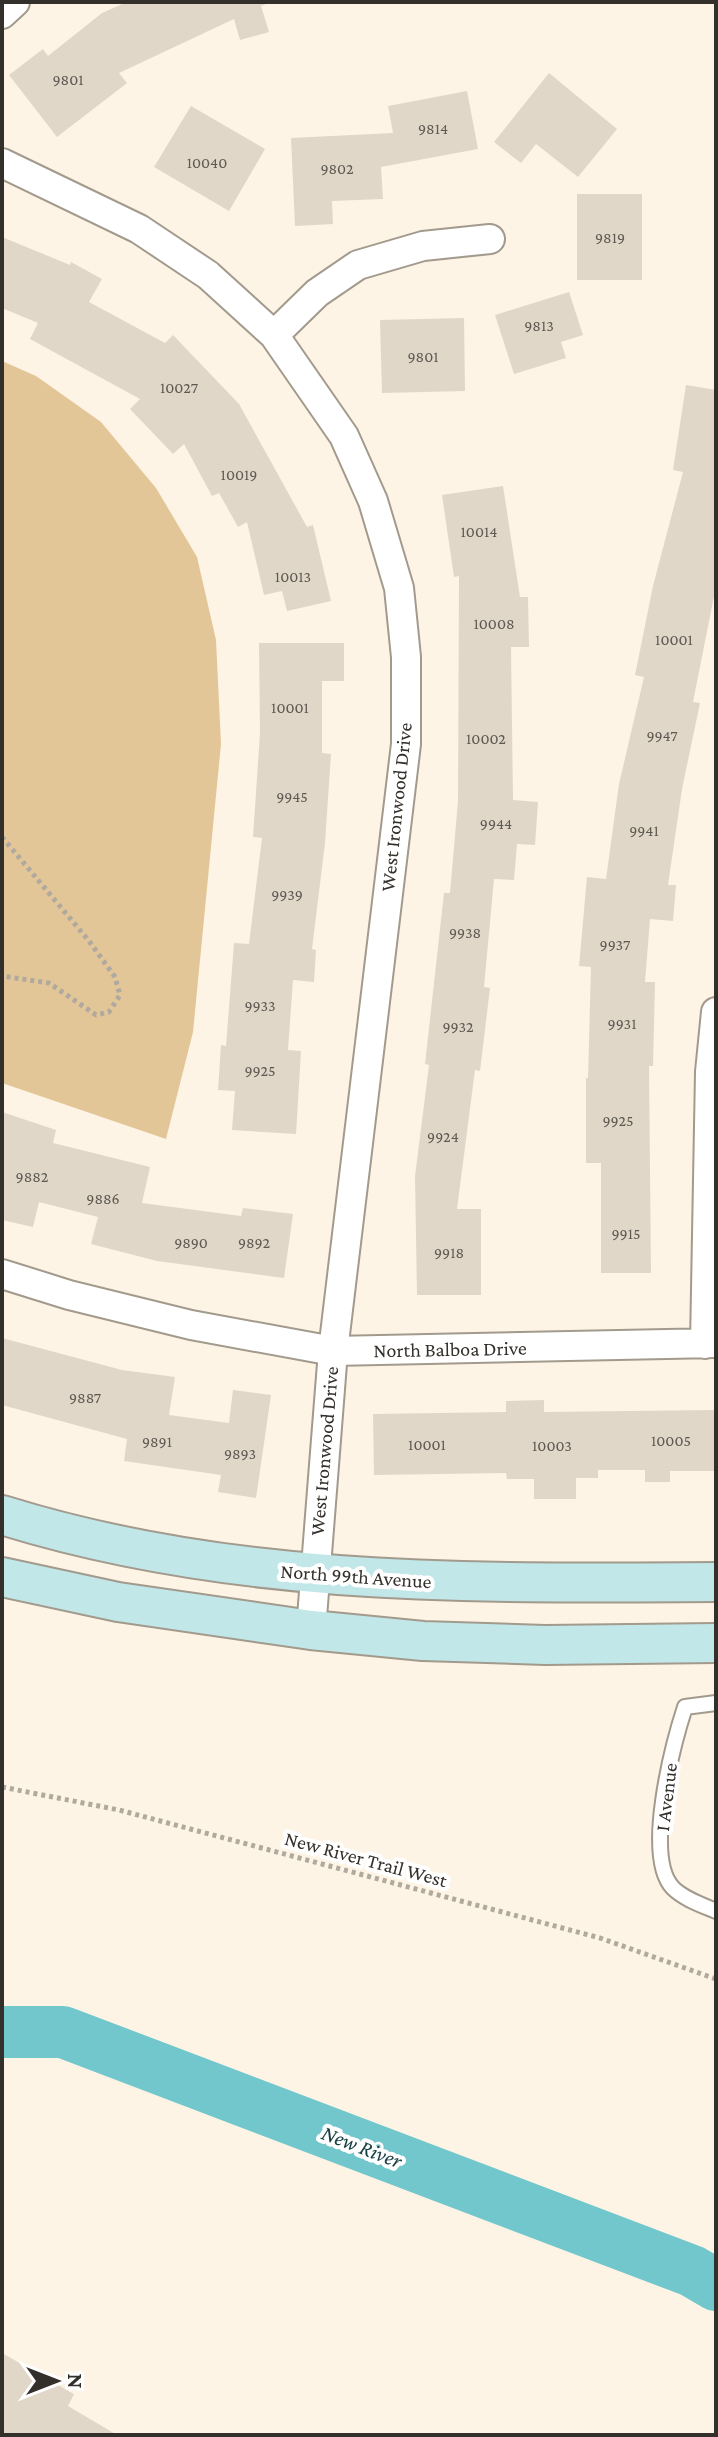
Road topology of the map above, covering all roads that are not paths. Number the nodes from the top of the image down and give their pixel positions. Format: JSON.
{"nodes":[{"id":1,"x":15,"y":2,"type":"edge"},
{"id":2,"x":2,"y":14,"type":"edge"},
{"id":3,"x":2,"y":163,"type":"edge"},
{"id":4,"x":490,"y":239,"type":"dead end"},
{"id":5,"x":274,"y":335,"type":"junction"},
{"id":6,"x":716,"y":1012,"type":"edge"},
{"id":7,"x":2,"y":1274,"type":"edge"},
{"id":8,"x":710,"y":1344,"type":"edge"},
{"id":9,"x":333,"y":1351,"type":"junction"},
{"id":10,"x":2,"y":1515,"type":"edge"},
{"id":11,"x":313,"y":1575,"type":"junction"},
{"id":12,"x":2,"y":1577,"type":"edge"},
{"id":13,"x":716,"y":1582,"type":"edge"},
{"id":14,"x":311,"y":1630,"type":"junction"},
{"id":15,"x":716,"y":1643,"type":"edge"},
{"id":16,"x":716,"y":1703,"type":"edge"},
{"id":17,"x":716,"y":1911,"type":"edge"}],
"edges":[{"from":1,"to":2,"type":"street"},
{"from":3,"to":5,"type":"street","name":"West Ironwood Drive"},
{"from":4,"to":5,"type":"street"},
{"from":5,"to":9,"type":"street","name":"West Ironwood Drive"},
{"from":6,"to":8,"type":"street"},
{"from":7,"to":9,"type":"street","name":"North Balboa Drive"},
{"from":8,"to":9,"type":"street","name":"North Balboa Drive"},
{"from":9,"to":11,"type":"street","name":"West Ironwood Drive"},
{"from":10,"to":11,"type":"main road","name":"North 99th Avenue"},
{"from":11,"to":13,"type":"main road","name":"North 99th Avenue"},
{"from":11,"to":14,"type":"street","name":"West Ironwood Drive"},
{"from":12,"to":14,"type":"main road"},
{"from":14,"to":15,"type":"main road"},
{"from":16,"to":17,"type":"lane","name":"I Avenue"}]}
